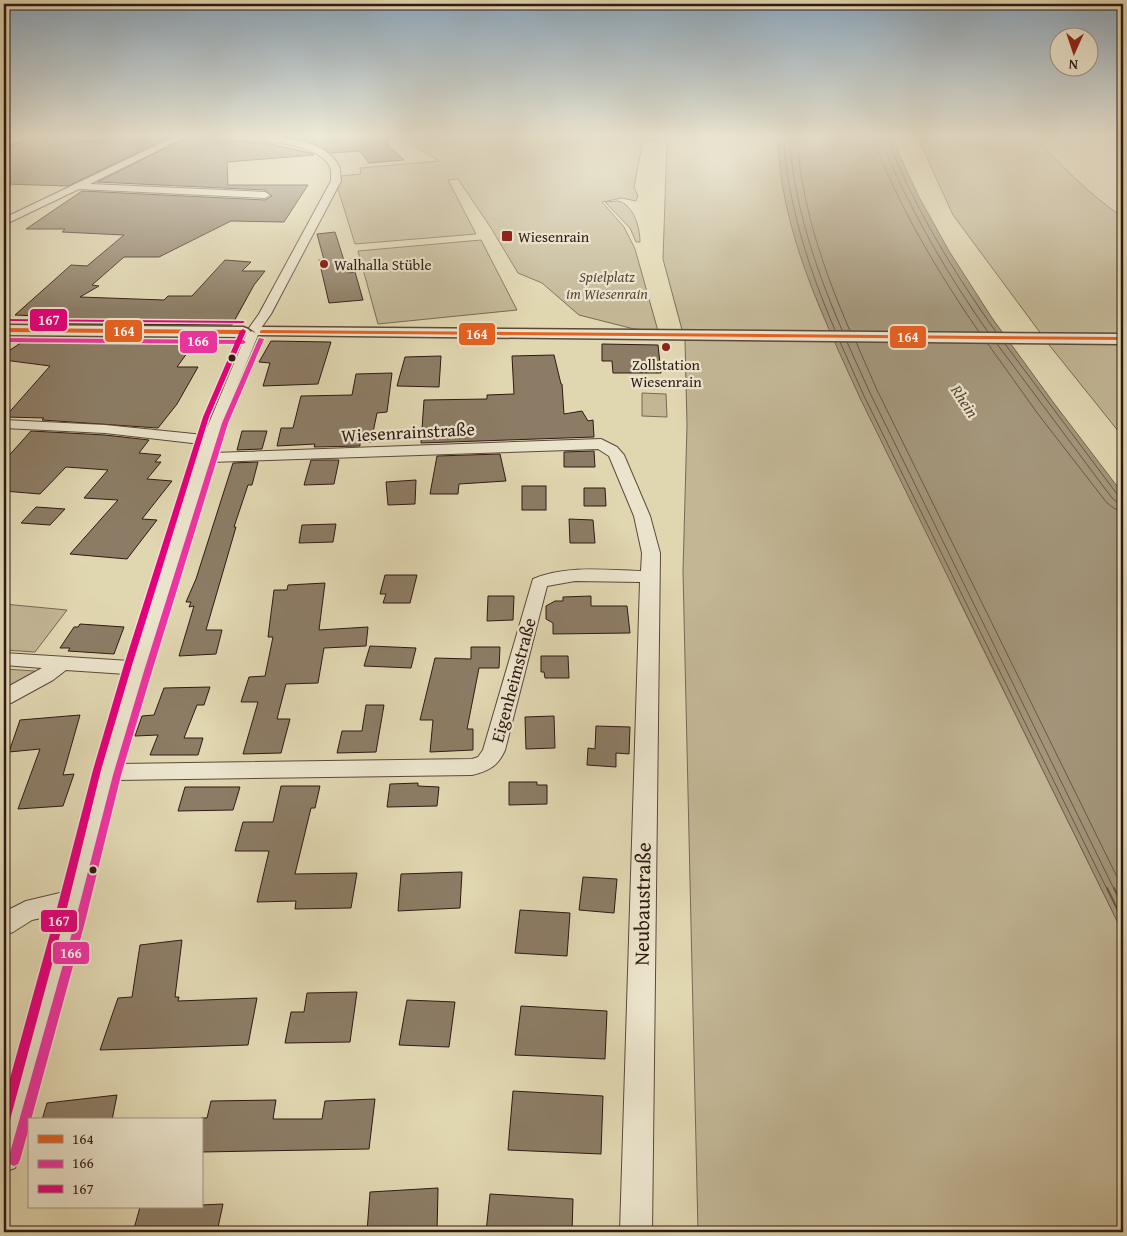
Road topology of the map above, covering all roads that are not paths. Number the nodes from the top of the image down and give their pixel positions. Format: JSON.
{"nodes":[{"id":1,"x":65,"y":194,"type":"edge"},
{"id":2,"x":234,"y":194,"type":"edge"},
{"id":3,"x":330,"y":194,"type":"edge"},
{"id":4,"x":265,"y":195,"type":"dead end"},
{"id":5,"x":4,"y":222,"type":"edge"},
{"id":6,"x":4,"y":330,"type":"edge"},
{"id":7,"x":253,"y":332,"type":"junction"},
{"id":8,"x":1123,"y":339,"type":"edge"},
{"id":9,"x":4,"y":424,"type":"edge"},
{"id":10,"x":207,"y":449,"type":"junction"},
{"id":11,"x":649,"y":576,"type":"junction"},
{"id":12,"x":4,"y":659,"type":"edge"},
{"id":13,"x":62,"y":663,"type":"junction"},
{"id":14,"x":138,"y":668,"type":"junction"},
{"id":15,"x":4,"y":698,"type":"edge"},
{"id":16,"x":107,"y":772,"type":"junction"},
{"id":17,"x":75,"y":900,"type":"junction"},
{"id":18,"x":4,"y":925,"type":"edge"},
{"id":19,"x":4,"y":1157,"type":"edge"},
{"id":20,"x":636,"y":1232,"type":"edge"}],
"edges":[{"from":1,"to":5,"type":"street"},
{"from":2,"to":4,"type":"street"},
{"from":3,"to":7,"type":"street"},
{"from":6,"to":7,"type":"street"},
{"from":7,"to":8,"type":"street"},
{"from":7,"to":10,"type":"street"},
{"from":9,"to":10,"type":"street","name":"Wiesenrainstraße"},
{"from":10,"to":11,"type":"street","name":"Wiesenrainstraße"},
{"from":10,"to":14,"type":"street"},
{"from":11,"to":16,"type":"street","name":"Eigenheimstraße"},
{"from":11,"to":20,"type":"street","name":"Neubaustraße"},
{"from":12,"to":13,"type":"street"},
{"from":13,"to":14,"type":"street"},
{"from":13,"to":15,"type":"street"},
{"from":14,"to":16,"type":"street"},
{"from":16,"to":17,"type":"street"},
{"from":17,"to":18,"type":"street"},
{"from":17,"to":19,"type":"street"}]}
